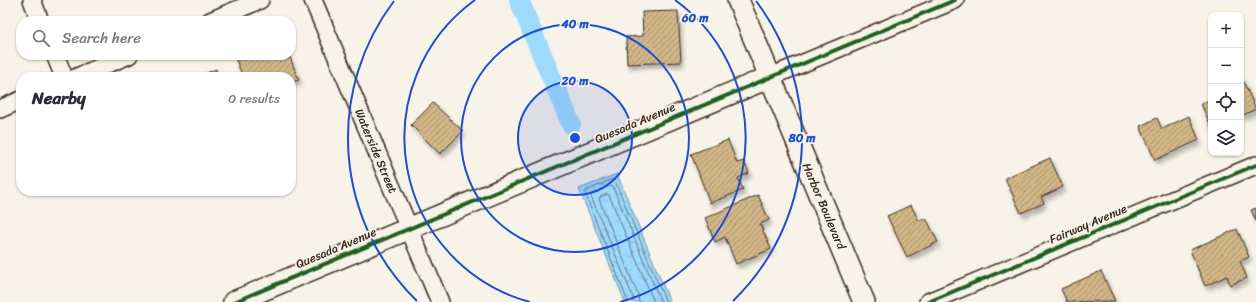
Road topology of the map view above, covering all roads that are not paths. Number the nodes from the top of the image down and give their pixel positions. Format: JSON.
{"nodes":[{"id":1,"x":32,"y":0,"type":"edge"},
{"id":2,"x":260,"y":0,"type":"edge"},
{"id":3,"x":313,"y":0,"type":"edge"},
{"id":4,"x":738,"y":0,"type":"edge"},
{"id":5,"x":955,"y":0,"type":"edge"},
{"id":6,"x":38,"y":16,"type":"edge"},
{"id":7,"x":222,"y":16,"type":"edge"},
{"id":8,"x":57,"y":60,"type":"edge"},
{"id":9,"x":117,"y":60,"type":"edge"},
{"id":10,"x":62,"y":72,"type":"edge"},
{"id":11,"x":89,"y":72,"type":"edge"},
{"id":12,"x":770,"y":77,"type":"junction"},
{"id":13,"x":16,"y":102,"type":"edge"},
{"id":14,"x":0,"y":109,"type":"edge"},
{"id":15,"x":1256,"y":165,"type":"edge"},
{"id":16,"x":409,"y":229,"type":"junction"},
{"id":17,"x":234,"y":302,"type":"edge"},
{"id":18,"x":440,"y":302,"type":"edge"},
{"id":19,"x":864,"y":302,"type":"edge"},
{"id":20,"x":928,"y":302,"type":"edge"}],
"edges":[{"from":1,"to":6,"type":"street"},
{"from":2,"to":7,"type":"street"},
{"from":3,"to":16,"type":"street","name":"Waterside Street"},
{"from":4,"to":12,"type":"street","name":"Harbor Boulevard"},
{"from":5,"to":12,"type":"street","name":"Quesada Avenue"},
{"from":8,"to":10,"type":"street"},
{"from":9,"to":11,"type":"street"},
{"from":12,"to":16,"type":"street","name":"Quesada Avenue"},
{"from":12,"to":19,"type":"street","name":"Harbor Boulevard"},
{"from":13,"to":14,"type":"street"},
{"from":15,"to":20,"type":"street","name":"Fairway Avenue"},
{"from":16,"to":17,"type":"street","name":"Quesada Avenue"},
{"from":16,"to":18,"type":"street","name":"Waterside Street"}]}
